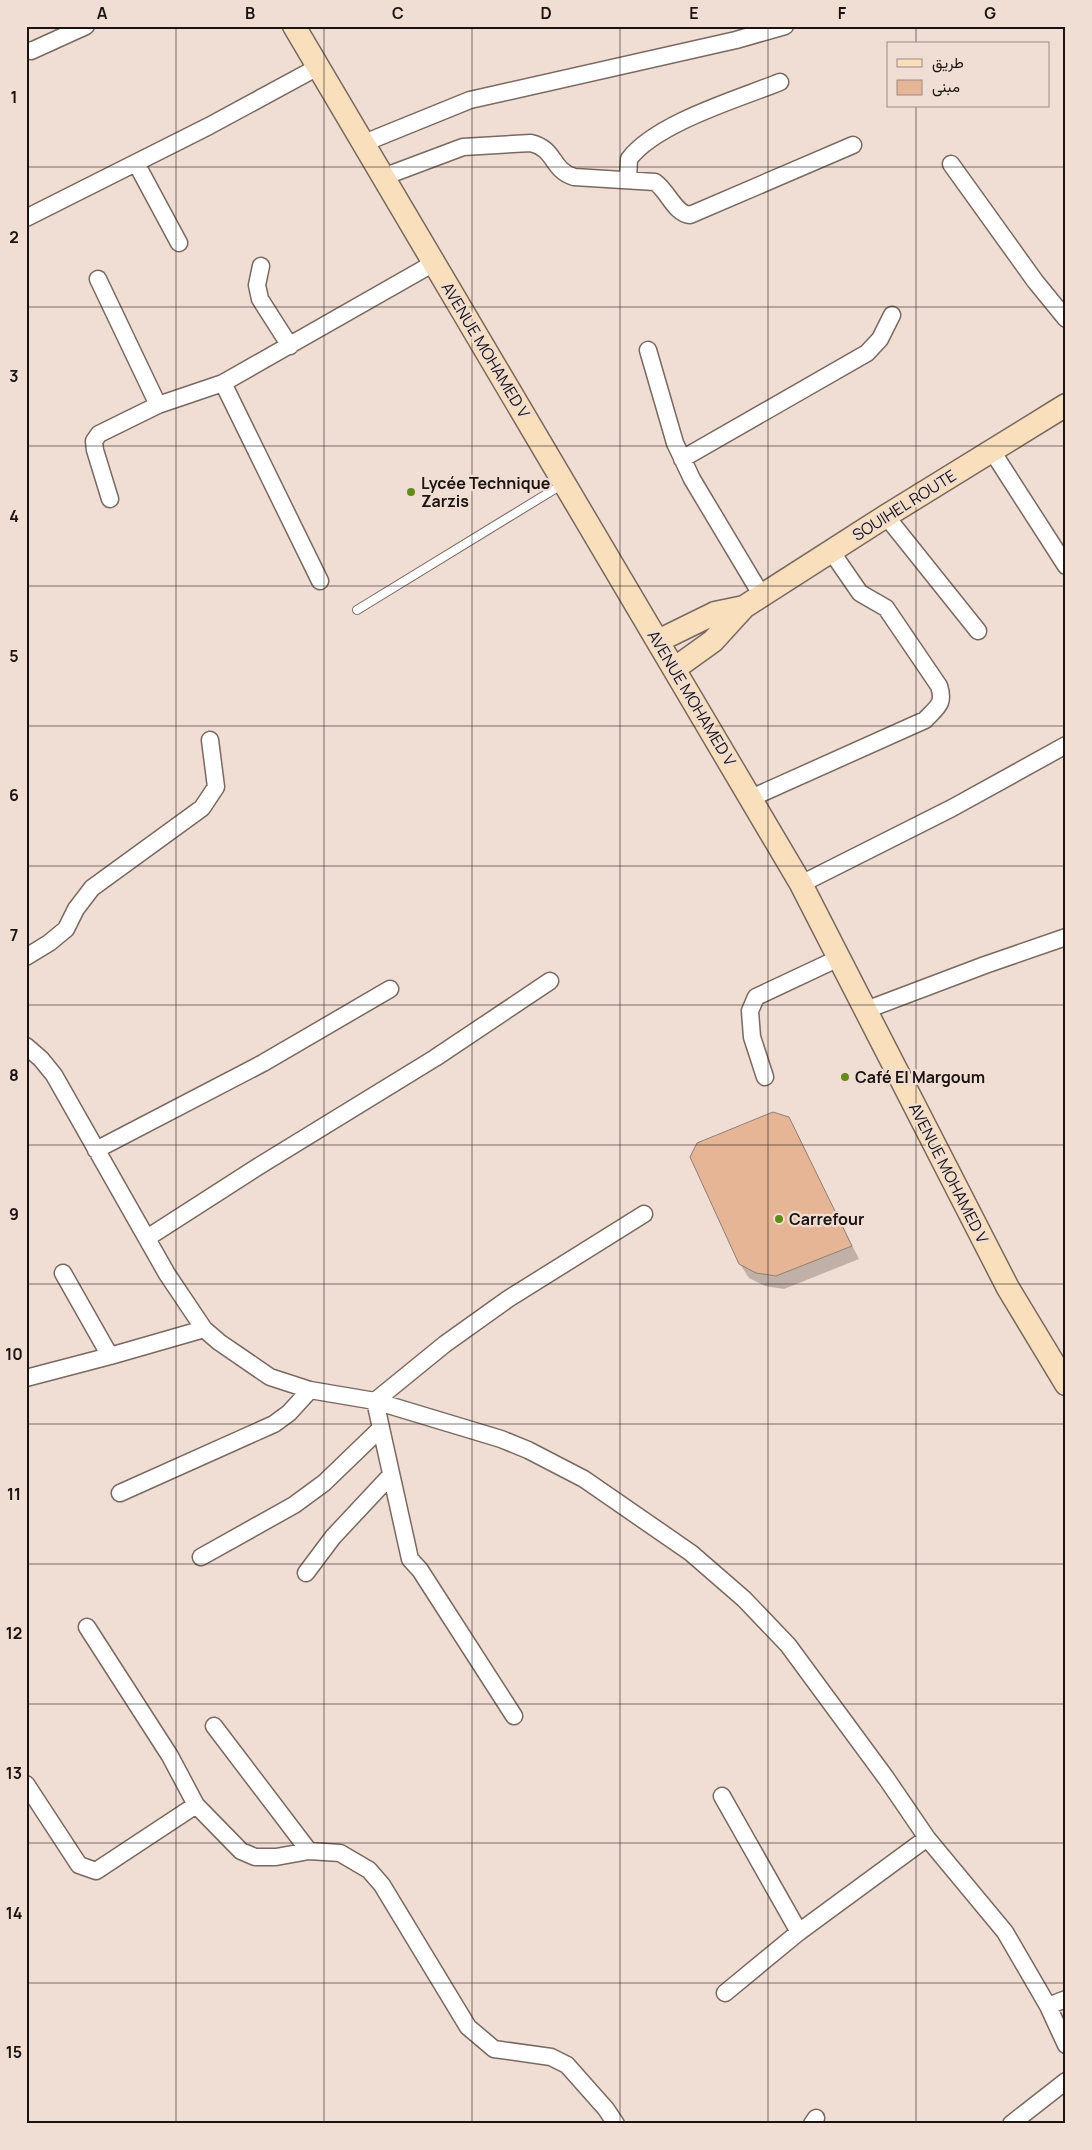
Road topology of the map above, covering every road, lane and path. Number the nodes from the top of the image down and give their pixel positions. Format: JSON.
{"nodes":[{"id":1,"x":86,"y":26,"type":"edge"},
{"id":2,"x":294,"y":26,"type":"edge"},
{"id":3,"x":785,"y":26,"type":"edge"},
{"id":4,"x":26,"y":50,"type":"edge"},
{"id":5,"x":318,"y":67,"type":"junction"},
{"id":6,"x":780,"y":82,"type":"dead end"},
{"id":7,"x":364,"y":144,"type":"junction"},
{"id":8,"x":854,"y":145,"type":"dead end"},
{"id":9,"x":136,"y":163,"type":"junction"},
{"id":10,"x":952,"y":164,"type":"dead end"},
{"id":11,"x":384,"y":177,"type":"junction"},
{"id":12,"x":628,"y":180,"type":"junction"},
{"id":13,"x":26,"y":218,"type":"edge"},
{"id":14,"x":179,"y":243,"type":"dead end"},
{"id":15,"x":434,"y":263,"type":"junction"},
{"id":16,"x":261,"y":266,"type":"dead end"},
{"id":17,"x":98,"y":278,"type":"dead end"},
{"id":18,"x":892,"y":315,"type":"dead end"},
{"id":19,"x":1066,"y":319,"type":"edge"},
{"id":20,"x":290,"y":346,"type":"junction"},
{"id":21,"x":648,"y":350,"type":"dead end"},
{"id":22,"x":223,"y":383,"type":"junction"},
{"id":23,"x":158,"y":405,"type":"junction"},
{"id":24,"x":1066,"y":405,"type":"edge"},
{"id":25,"x":992,"y":450,"type":"junction"},
{"id":26,"x":682,"y":459,"type":"junction"},
{"id":27,"x":565,"y":483,"type":"junction"},
{"id":28,"x":110,"y":498,"type":"dead end"},
{"id":29,"x":886,"y":516,"type":"junction"},
{"id":30,"x":831,"y":551,"type":"junction"},
{"id":31,"x":1066,"y":566,"type":"edge"},
{"id":32,"x":320,"y":581,"type":"dead end"},
{"id":33,"x":753,"y":602,"type":"junction"},
{"id":34,"x":357,"y":610,"type":"dead end"},
{"id":35,"x":978,"y":631,"type":"dead end"},
{"id":36,"x":658,"y":641,"type":"junction"},
{"id":37,"x":674,"y":669,"type":"junction"},
{"id":38,"x":210,"y":740,"type":"dead end"},
{"id":39,"x":1066,"y":745,"type":"edge"},
{"id":40,"x":751,"y":798,"type":"junction"},
{"id":41,"x":801,"y":884,"type":"junction"},
{"id":42,"x":1066,"y":937,"type":"edge"},
{"id":43,"x":26,"y":957,"type":"edge"},
{"id":44,"x":839,"y":958,"type":"junction"},
{"id":45,"x":550,"y":981,"type":"dead end"},
{"id":46,"x":390,"y":989,"type":"dead end"},
{"id":47,"x":866,"y":1010,"type":"junction"},
{"id":48,"x":26,"y":1046,"type":"edge"},
{"id":49,"x":765,"y":1077,"type":"dead end"},
{"id":50,"x":96,"y":1150,"type":"junction"},
{"id":51,"x":644,"y":1214,"type":"dead end"},
{"id":52,"x":147,"y":1238,"type":"junction"},
{"id":53,"x":63,"y":1273,"type":"dead end"},
{"id":54,"x":204,"y":1329,"type":"junction"},
{"id":55,"x":110,"y":1356,"type":"junction"},
{"id":56,"x":26,"y":1378,"type":"edge"},
{"id":57,"x":1066,"y":1384,"type":"edge"},
{"id":58,"x":310,"y":1390,"type":"junction"},
{"id":59,"x":375,"y":1401,"type":"junction"},
{"id":60,"x":381,"y":1428,"type":"junction"},
{"id":61,"x":391,"y":1475,"type":"junction"},
{"id":62,"x":120,"y":1493,"type":"dead end"},
{"id":63,"x":201,"y":1557,"type":"dead end"},
{"id":64,"x":306,"y":1573,"type":"dead end"},
{"id":65,"x":87,"y":1627,"type":"dead end"},
{"id":66,"x":514,"y":1716,"type":"dead end"},
{"id":67,"x":214,"y":1726,"type":"dead end"},
{"id":68,"x":26,"y":1784,"type":"edge"},
{"id":69,"x":722,"y":1796,"type":"dead end"},
{"id":70,"x":196,"y":1805,"type":"junction"},
{"id":71,"x":927,"y":1838,"type":"junction"},
{"id":72,"x":309,"y":1851,"type":"junction"},
{"id":73,"x":799,"y":1932,"type":"junction"},
{"id":74,"x":725,"y":1992,"type":"dead end"},
{"id":75,"x":1066,"y":1999,"type":"edge"},
{"id":76,"x":1048,"y":2006,"type":"junction"},
{"id":77,"x":1066,"y":2045,"type":"edge"},
{"id":78,"x":1066,"y":2081,"type":"edge"},
{"id":79,"x":616,"y":2124,"type":"edge"},
{"id":80,"x":1011,"y":2124,"type":"edge"}],
"edges":[{"from":1,"to":4,"type":"street"},
{"from":2,"to":5,"type":"main road","name":"AVENUE MOHAMED V"},
{"from":3,"to":7,"type":"street"},
{"from":5,"to":7,"type":"main road","name":"AVENUE MOHAMED V"},
{"from":5,"to":9,"type":"street"},
{"from":6,"to":12,"type":"street"},
{"from":7,"to":11,"type":"main road","name":"AVENUE MOHAMED V"},
{"from":8,"to":12,"type":"street"},
{"from":9,"to":13,"type":"street"},
{"from":9,"to":14,"type":"street"},
{"from":10,"to":19,"type":"street"},
{"from":11,"to":12,"type":"street"},
{"from":11,"to":15,"type":"main road","name":"AVENUE MOHAMED V"},
{"from":15,"to":20,"type":"street"},
{"from":15,"to":27,"type":"main road","name":"AVENUE MOHAMED V"},
{"from":16,"to":20,"type":"street"},
{"from":17,"to":23,"type":"street"},
{"from":18,"to":26,"type":"street"},
{"from":20,"to":22,"type":"street"},
{"from":21,"to":26,"type":"street"},
{"from":22,"to":23,"type":"street"},
{"from":22,"to":32,"type":"street"},
{"from":23,"to":28,"type":"street"},
{"from":24,"to":25,"type":"main road","name":"SOUIHEL ROUTE"},
{"from":25,"to":29,"type":"main road","name":"SOUIHEL ROUTE"},
{"from":25,"to":31,"type":"street"},
{"from":26,"to":33,"type":"street"},
{"from":27,"to":34,"type":"lane"},
{"from":27,"to":36,"type":"main road","name":"AVENUE MOHAMED V"},
{"from":29,"to":30,"type":"main road","name":"SOUIHEL ROUTE"},
{"from":29,"to":35,"type":"street"},
{"from":30,"to":33,"type":"main road","name":"SOUIHEL ROUTE"},
{"from":30,"to":40,"type":"street"},
{"from":33,"to":36,"type":"main road"},
{"from":33,"to":37,"type":"main road"},
{"from":36,"to":37,"type":"main road","name":"AVENUE MOHAMED V"},
{"from":37,"to":40,"type":"main road","name":"AVENUE MOHAMED V"},
{"from":38,"to":43,"type":"street"},
{"from":39,"to":41,"type":"street"},
{"from":40,"to":41,"type":"main road","name":"AVENUE MOHAMED V"},
{"from":41,"to":44,"type":"main road","name":"AVENUE MOHAMED V"},
{"from":42,"to":47,"type":"street"},
{"from":44,"to":47,"type":"main road","name":"AVENUE MOHAMED V"},
{"from":44,"to":49,"type":"street"},
{"from":45,"to":52,"type":"street"},
{"from":46,"to":50,"type":"street"},
{"from":47,"to":57,"type":"main road","name":"AVENUE MOHAMED V"},
{"from":48,"to":50,"type":"street"},
{"from":50,"to":52,"type":"street"},
{"from":51,"to":59,"type":"street"},
{"from":52,"to":54,"type":"street"},
{"from":53,"to":55,"type":"street"},
{"from":54,"to":55,"type":"street"},
{"from":54,"to":58,"type":"street"},
{"from":55,"to":56,"type":"street"},
{"from":58,"to":59,"type":"street"},
{"from":58,"to":62,"type":"street"},
{"from":59,"to":60,"type":"street"},
{"from":59,"to":71,"type":"street"},
{"from":60,"to":61,"type":"street"},
{"from":60,"to":63,"type":"street"},
{"from":61,"to":64,"type":"street"},
{"from":61,"to":66,"type":"street"},
{"from":65,"to":70,"type":"street"},
{"from":67,"to":72,"type":"street"},
{"from":68,"to":70,"type":"street"},
{"from":69,"to":73,"type":"street"},
{"from":70,"to":72,"type":"street"},
{"from":71,"to":73,"type":"street"},
{"from":71,"to":76,"type":"street"},
{"from":72,"to":79,"type":"street"},
{"from":73,"to":74,"type":"street"},
{"from":75,"to":76,"type":"street"},
{"from":76,"to":77,"type":"street"},
{"from":78,"to":80,"type":"street"}]}
